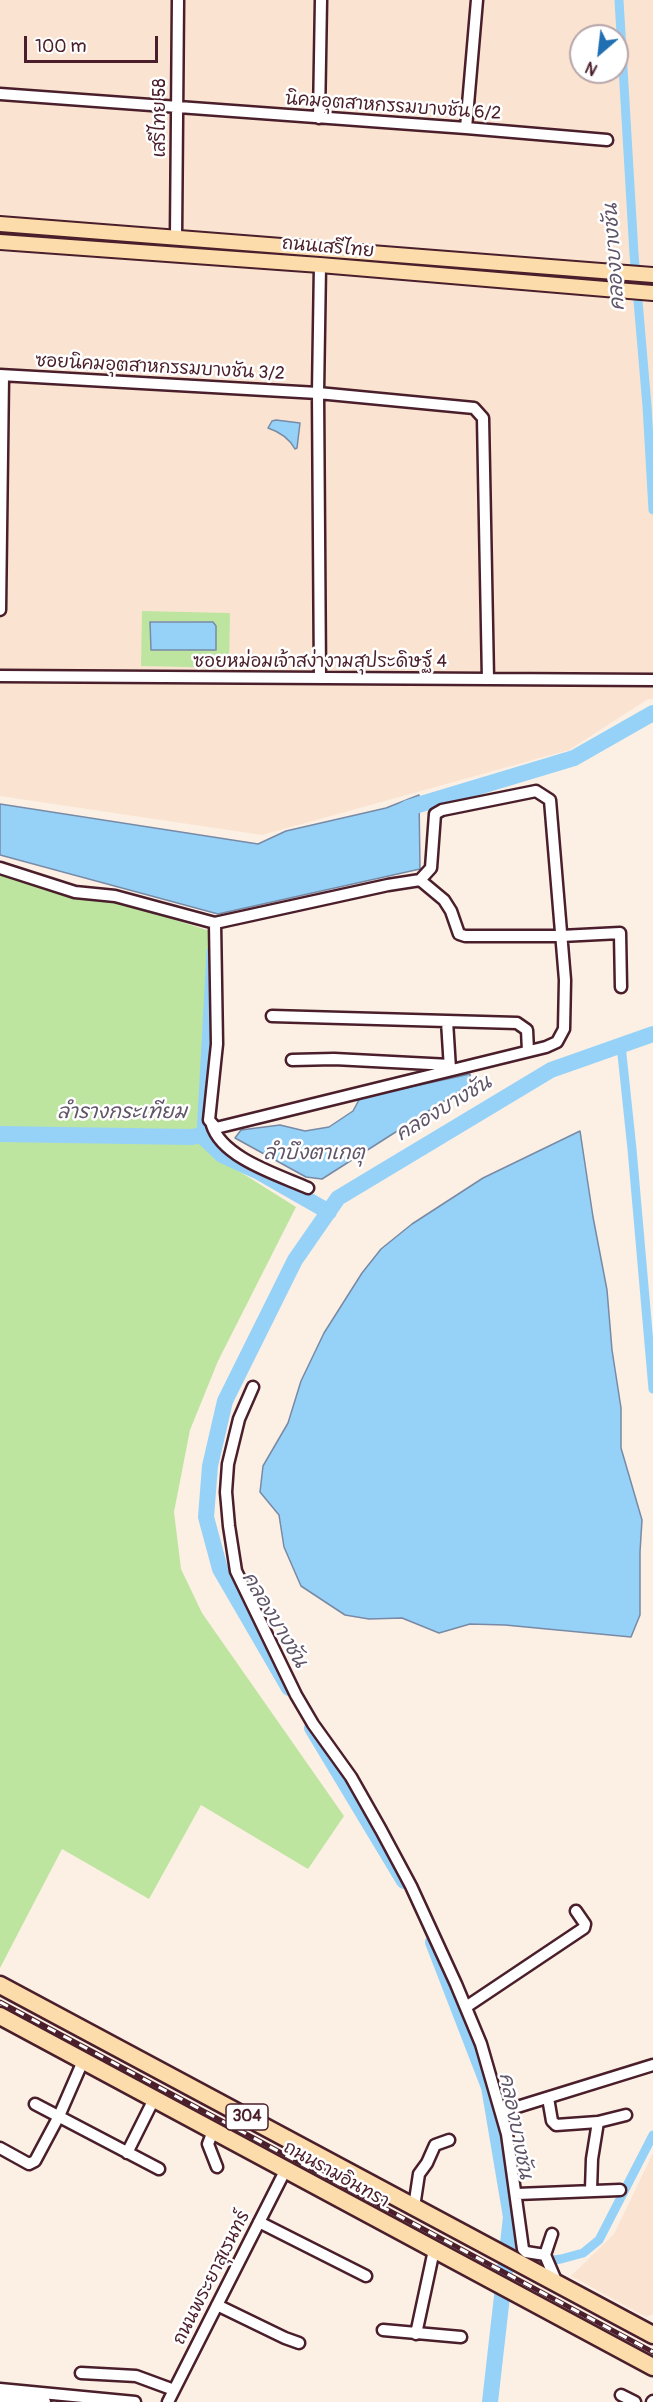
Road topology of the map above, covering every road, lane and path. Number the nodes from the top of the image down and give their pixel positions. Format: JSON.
{"nodes":[{"id":1,"x":177,"y":0,"type":"edge"},
{"id":2,"x":321,"y":0,"type":"edge"},
{"id":3,"x":477,"y":0,"type":"edge"},
{"id":4,"x":0,"y":94,"type":"edge"},
{"id":5,"x":176,"y":107,"type":"junction"},
{"id":6,"x":319,"y":118,"type":"junction"},
{"id":7,"x":466,"y":128,"type":"junction"},
{"id":8,"x":607,"y":140,"type":"dead end"},
{"id":9,"x":0,"y":224,"type":"edge"},
{"id":10,"x":176,"y":237,"type":"junction"},
{"id":11,"x":0,"y":242,"type":"edge"},
{"id":12,"x":320,"y":249,"type":"junction"},
{"id":13,"x":320,"y":265,"type":"junction"},
{"id":14,"x":653,"y":275,"type":"edge"},
{"id":15,"x":653,"y":293,"type":"edge"},
{"id":16,"x":2,"y":375,"type":"edge"},
{"id":17,"x":318,"y":393,"type":"junction"},
{"id":18,"x":0,"y":610,"type":"edge"},
{"id":19,"x":0,"y":676,"type":"edge"},
{"id":20,"x":320,"y":678,"type":"junction"},
{"id":21,"x":488,"y":679,"type":"junction"},
{"id":22,"x":653,"y":680,"type":"edge"},
{"id":23,"x":0,"y":868,"type":"edge"},
{"id":24,"x":420,"y":880,"type":"junction"},
{"id":25,"x":215,"y":922,"type":"junction"},
{"id":26,"x":561,"y":936,"type":"junction"},
{"id":27,"x":621,"y":987,"type":"dead end"},
{"id":28,"x":272,"y":1016,"type":"dead end"},
{"id":29,"x":447,"y":1021,"type":"junction"},
{"id":30,"x":528,"y":1051,"type":"junction"},
{"id":31,"x":292,"y":1060,"type":"dead end"},
{"id":32,"x":450,"y":1067,"type":"junction"},
{"id":33,"x":212,"y":1125,"type":"junction"},
{"id":34,"x":308,"y":1188,"type":"dead end"},
{"id":35,"x":253,"y":1386,"type":"dead end"},
{"id":36,"x":576,"y":1911,"type":"dead end"},
{"id":37,"x":0,"y":1985,"type":"edge"},
{"id":38,"x":465,"y":2007,"type":"junction"},
{"id":39,"x":0,"y":2016,"type":"edge"},
{"id":40,"x":83,"y":2061,"type":"junction"},
{"id":41,"x":653,"y":2065,"type":"edge"},
{"id":42,"x":548,"y":2098,"type":"junction"},
{"id":43,"x":154,"y":2099,"type":"junction"},
{"id":44,"x":35,"y":2104,"type":"dead end"},
{"id":45,"x":501,"y":2112,"type":"junction"},
{"id":46,"x":627,"y":2115,"type":"dead end"},
{"id":47,"x":59,"y":2116,"type":"junction"},
{"id":48,"x":598,"y":2122,"type":"junction"},
{"id":49,"x":213,"y":2131,"type":"junction"},
{"id":50,"x":449,"y":2140,"type":"dead end"},
{"id":51,"x":0,"y":2148,"type":"edge"},
{"id":52,"x":127,"y":2153,"type":"junction"},
{"id":53,"x":217,"y":2167,"type":"dead end"},
{"id":54,"x":159,"y":2169,"type":"dead end"},
{"id":55,"x":286,"y":2169,"type":"junction"},
{"id":56,"x":591,"y":2190,"type":"junction"},
{"id":57,"x":620,"y":2190,"type":"dead end"},
{"id":58,"x":517,"y":2194,"type":"junction"},
{"id":59,"x":414,"y":2207,"type":"junction"},
{"id":60,"x":259,"y":2222,"type":"junction"},
{"id":61,"x":552,"y":2234,"type":"dead end"},
{"id":62,"x":434,"y":2250,"type":"junction"},
{"id":63,"x":544,"y":2263,"type":"junction"},
{"id":64,"x":366,"y":2276,"type":"dead end"},
{"id":65,"x":217,"y":2305,"type":"junction"},
{"id":66,"x":383,"y":2330,"type":"dead end"},
{"id":67,"x":416,"y":2334,"type":"junction"},
{"id":68,"x":653,"y":2335,"type":"edge"},
{"id":69,"x":461,"y":2337,"type":"dead end"},
{"id":70,"x":299,"y":2343,"type":"dead end"},
{"id":71,"x":653,"y":2367,"type":"edge"},
{"id":72,"x":81,"y":2373,"type":"dead end"},
{"id":73,"x":0,"y":2388,"type":"edge"},
{"id":74,"x":174,"y":2390,"type":"junction"},
{"id":75,"x":621,"y":2395,"type":"dead end"},
{"id":76,"x":0,"y":2398,"type":"edge"},
{"id":77,"x":45,"y":2402,"type":"edge"},
{"id":78,"x":135,"y":2402,"type":"edge"},
{"id":79,"x":168,"y":2402,"type":"edge"},
{"id":80,"x":635,"y":2402,"type":"edge"}],
"edges":[{"from":1,"to":5,"type":"street","name":"เสรีไทย 58"},
{"from":2,"to":6,"type":"street"},
{"from":3,"to":7,"type":"street"},
{"from":4,"to":5,"type":"street","name":"นิคมอุตสาหกรรมบางชัน 6/2"},
{"from":5,"to":6,"type":"street","name":"นิคมอุตสาหกรรมบางชัน 6/2"},
{"from":5,"to":10,"type":"street","name":"เสรีไทย 58"},
{"from":6,"to":7,"type":"street","name":"นิคมอุตสาหกรรมบางชัน 6/2"},
{"from":7,"to":8,"type":"street","name":"นิคมอุตสาหกรรมบางชัน 6/2"},
{"from":9,"to":10,"type":"main road","name":"ถนนเสรีไทย"},
{"from":10,"to":12,"type":"main road","name":"ถนนเสรีไทย"},
{"from":11,"to":13,"type":"main road","name":"ถนนเสรีไทย"},
{"from":12,"to":13,"type":"main road"},
{"from":12,"to":14,"type":"main road","name":"ถนนเสรีไทย"},
{"from":13,"to":15,"type":"main road","name":"ถนนเสรีไทย"},
{"from":13,"to":17,"type":"street"},
{"from":16,"to":17,"type":"street","name":"ซอยนิคมอุตสาหกรรมบางชัน 3/2"},
{"from":16,"to":18,"type":"street"},
{"from":17,"to":20,"type":"street"},
{"from":17,"to":21,"type":"street","name":"ซอยนิคมอุตสาหกรรมบางชัน 3/2"},
{"from":19,"to":20,"type":"street","name":"ซอยหม่อมเจ้าสง่างามสุประดิษฐ์ 4"},
{"from":20,"to":21,"type":"street","name":"ซอยหม่อมเจ้าสง่างามสุประดิษฐ์ 4"},
{"from":21,"to":22,"type":"street","name":"ซอยหม่อมเจ้าสง่างามสุประดิษฐ์ 4"},
{"from":23,"to":25,"type":"street"},
{"from":24,"to":25,"type":"street"},
{"from":24,"to":26,"type":"street"},
{"from":24,"to":26,"type":"street"},
{"from":25,"to":33,"type":"street"},
{"from":26,"to":27,"type":"street"},
{"from":26,"to":30,"type":"street"},
{"from":28,"to":29,"type":"street"},
{"from":29,"to":30,"type":"street"},
{"from":29,"to":32,"type":"street"},
{"from":30,"to":32,"type":"street"},
{"from":31,"to":32,"type":"street"},
{"from":32,"to":33,"type":"street"},
{"from":33,"to":34,"type":"street"},
{"from":35,"to":38,"type":"street"},
{"from":36,"to":38,"type":"street"},
{"from":37,"to":59,"type":"highway","name":"ถนนรามอินทรา","number":"304"},
{"from":38,"to":45,"type":"street"},
{"from":39,"to":40,"type":"highway","name":"ถนนรามอินทรา","number":"304"},
{"from":40,"to":43,"type":"highway","name":"ถนนรามอินทรา","number":"304"},
{"from":40,"to":47,"type":"street"},
{"from":41,"to":42,"type":"street"},
{"from":42,"to":45,"type":"street"},
{"from":42,"to":48,"type":"street"},
{"from":43,"to":49,"type":"highway","name":"ถนนรามอินทรา","number":"304"},
{"from":43,"to":52,"type":"street"},
{"from":44,"to":47,"type":"street"},
{"from":45,"to":58,"type":"street"},
{"from":46,"to":48,"type":"street"},
{"from":47,"to":51,"type":"street"},
{"from":47,"to":52,"type":"street"},
{"from":48,"to":56,"type":"street"},
{"from":49,"to":53,"type":"street"},
{"from":49,"to":55,"type":"highway","name":"ถนนรามอินทรา","number":"304"},
{"from":50,"to":59,"type":"street"},
{"from":52,"to":54,"type":"street"},
{"from":55,"to":60,"type":"street","name":"ถนนพระยาสุเรนทร์"},
{"from":55,"to":62,"type":"highway","name":"ถนนรามอินทรา","number":"304"},
{"from":56,"to":57,"type":"street"},
{"from":56,"to":58,"type":"street"},
{"from":58,"to":63,"type":"street"},
{"from":59,"to":63,"type":"highway","name":"ถนนรามอินทรา","number":"304"},
{"from":60,"to":64,"type":"street"},
{"from":60,"to":65,"type":"street","name":"ถนนพระยาสุเรนทร์"},
{"from":61,"to":63,"type":"street"},
{"from":62,"to":67,"type":"street"},
{"from":62,"to":71,"type":"highway","name":"ถนนรามอินทรา","number":"304"},
{"from":63,"to":68,"type":"highway","name":"ถนนรามอินทรา","number":"304"},
{"from":65,"to":70,"type":"street"},
{"from":65,"to":74,"type":"street","name":"ถนนพระยาสุเรนทร์"},
{"from":66,"to":67,"type":"street"},
{"from":67,"to":69,"type":"street"},
{"from":72,"to":74,"type":"street"},
{"from":73,"to":78,"type":"street"},
{"from":74,"to":79,"type":"street","name":"ถนนพระยาสุเรนทร์"},
{"from":75,"to":80,"type":"street"},
{"from":76,"to":77,"type":"street"}]}
